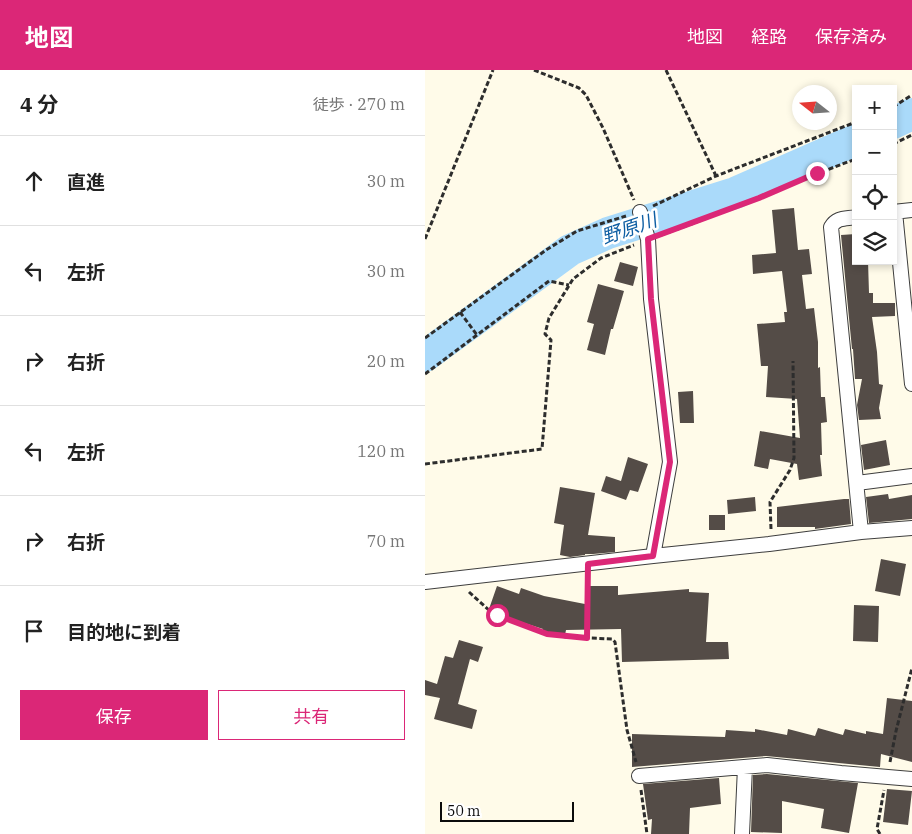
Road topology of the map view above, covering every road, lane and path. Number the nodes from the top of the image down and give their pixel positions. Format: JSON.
{"nodes":[{"id":1,"x":493,"y":70,"type":"edge"},
{"id":2,"x":534,"y":70,"type":"edge"},
{"id":3,"x":665,"y":70,"type":"edge"},
{"id":4,"x":912,"y":95,"type":"edge"},
{"id":5,"x":897,"y":104,"type":"edge"},
{"id":6,"x":852,"y":124,"type":"edge"},
{"id":7,"x":912,"y":135,"type":"edge"},
{"id":8,"x":897,"y":142,"type":"edge"},
{"id":9,"x":852,"y":160,"type":"edge"},
{"id":10,"x":716,"y":176,"type":"junction"},
{"id":11,"x":912,"y":210,"type":"edge"},
{"id":12,"x":640,"y":212,"type":"junction"},
{"id":13,"x":897,"y":212,"type":"edge"},
{"id":14,"x":852,"y":217,"type":"edge"},
{"id":15,"x":895,"y":220,"type":"edge"},
{"id":16,"x":425,"y":239,"type":"edge"},
{"id":17,"x":648,"y":239,"type":"junction"},
{"id":18,"x":569,"y":285,"type":"junction"},
{"id":19,"x":461,"y":313,"type":"junction"},
{"id":20,"x":477,"y":334,"type":"junction"},
{"id":21,"x":425,"y":338,"type":"edge"},
{"id":22,"x":793,"y":361,"type":"dead end"},
{"id":23,"x":425,"y":374,"type":"edge"},
{"id":24,"x":912,"y":384,"type":"edge"},
{"id":25,"x":425,"y":464,"type":"edge"},
{"id":26,"x":912,"y":476,"type":"edge"},
{"id":27,"x":857,"y":483,"type":"junction"},
{"id":28,"x":912,"y":528,"type":"edge"},
{"id":29,"x":861,"y":532,"type":"junction"},
{"id":30,"x":769,"y":544,"type":"junction"},
{"id":31,"x":653,"y":556,"type":"junction"},
{"id":32,"x":588,"y":564,"type":"junction"},
{"id":33,"x":461,"y":579,"type":"junction"},
{"id":34,"x":425,"y":582,"type":"edge"},
{"id":35,"x":587,"y":638,"type":"junction"},
{"id":36,"x":912,"y":668,"type":"edge"},
{"id":37,"x":745,"y":767,"type":"junction"},
{"id":38,"x":639,"y":776,"type":"junction"},
{"id":39,"x":887,"y":777,"type":"junction"},
{"id":40,"x":912,"y":779,"type":"edge"},
{"id":41,"x":647,"y":834,"type":"edge"},
{"id":42,"x":742,"y":834,"type":"edge"},
{"id":43,"x":880,"y":834,"type":"edge"}],
"edges":[{"from":1,"to":16,"type":"path"},
{"from":2,"to":12,"type":"path"},
{"from":3,"to":10,"type":"path"},
{"from":4,"to":5,"type":"path"},
{"from":6,"to":10,"type":"path"},
{"from":7,"to":8,"type":"path"},
{"from":9,"to":17,"type":"path"},
{"from":10,"to":12,"type":"path"},
{"from":11,"to":13,"type":"street"},
{"from":12,"to":17,"type":"street"},
{"from":12,"to":19,"type":"path"},
{"from":14,"to":27,"type":"street"},
{"from":15,"to":24,"type":"street"},
{"from":17,"to":18,"type":"path"},
{"from":17,"to":31,"type":"street"},
{"from":18,"to":20,"type":"path"},
{"from":18,"to":25,"type":"path"},
{"from":19,"to":20,"type":"path"},
{"from":19,"to":21,"type":"path"},
{"from":20,"to":23,"type":"path"},
{"from":22,"to":30,"type":"path"},
{"from":26,"to":27,"type":"street"},
{"from":27,"to":29,"type":"street"},
{"from":28,"to":29,"type":"street"},
{"from":29,"to":30,"type":"street"},
{"from":30,"to":31,"type":"street"},
{"from":31,"to":32,"type":"street"},
{"from":32,"to":33,"type":"street"},
{"from":32,"to":35,"type":"path"},
{"from":33,"to":34,"type":"street"},
{"from":33,"to":35,"type":"path"},
{"from":35,"to":38,"type":"path"},
{"from":36,"to":39,"type":"path"},
{"from":37,"to":38,"type":"street"},
{"from":37,"to":39,"type":"street"},
{"from":37,"to":42,"type":"street"},
{"from":38,"to":41,"type":"path"},
{"from":39,"to":40,"type":"street"},
{"from":39,"to":43,"type":"path"}]}
